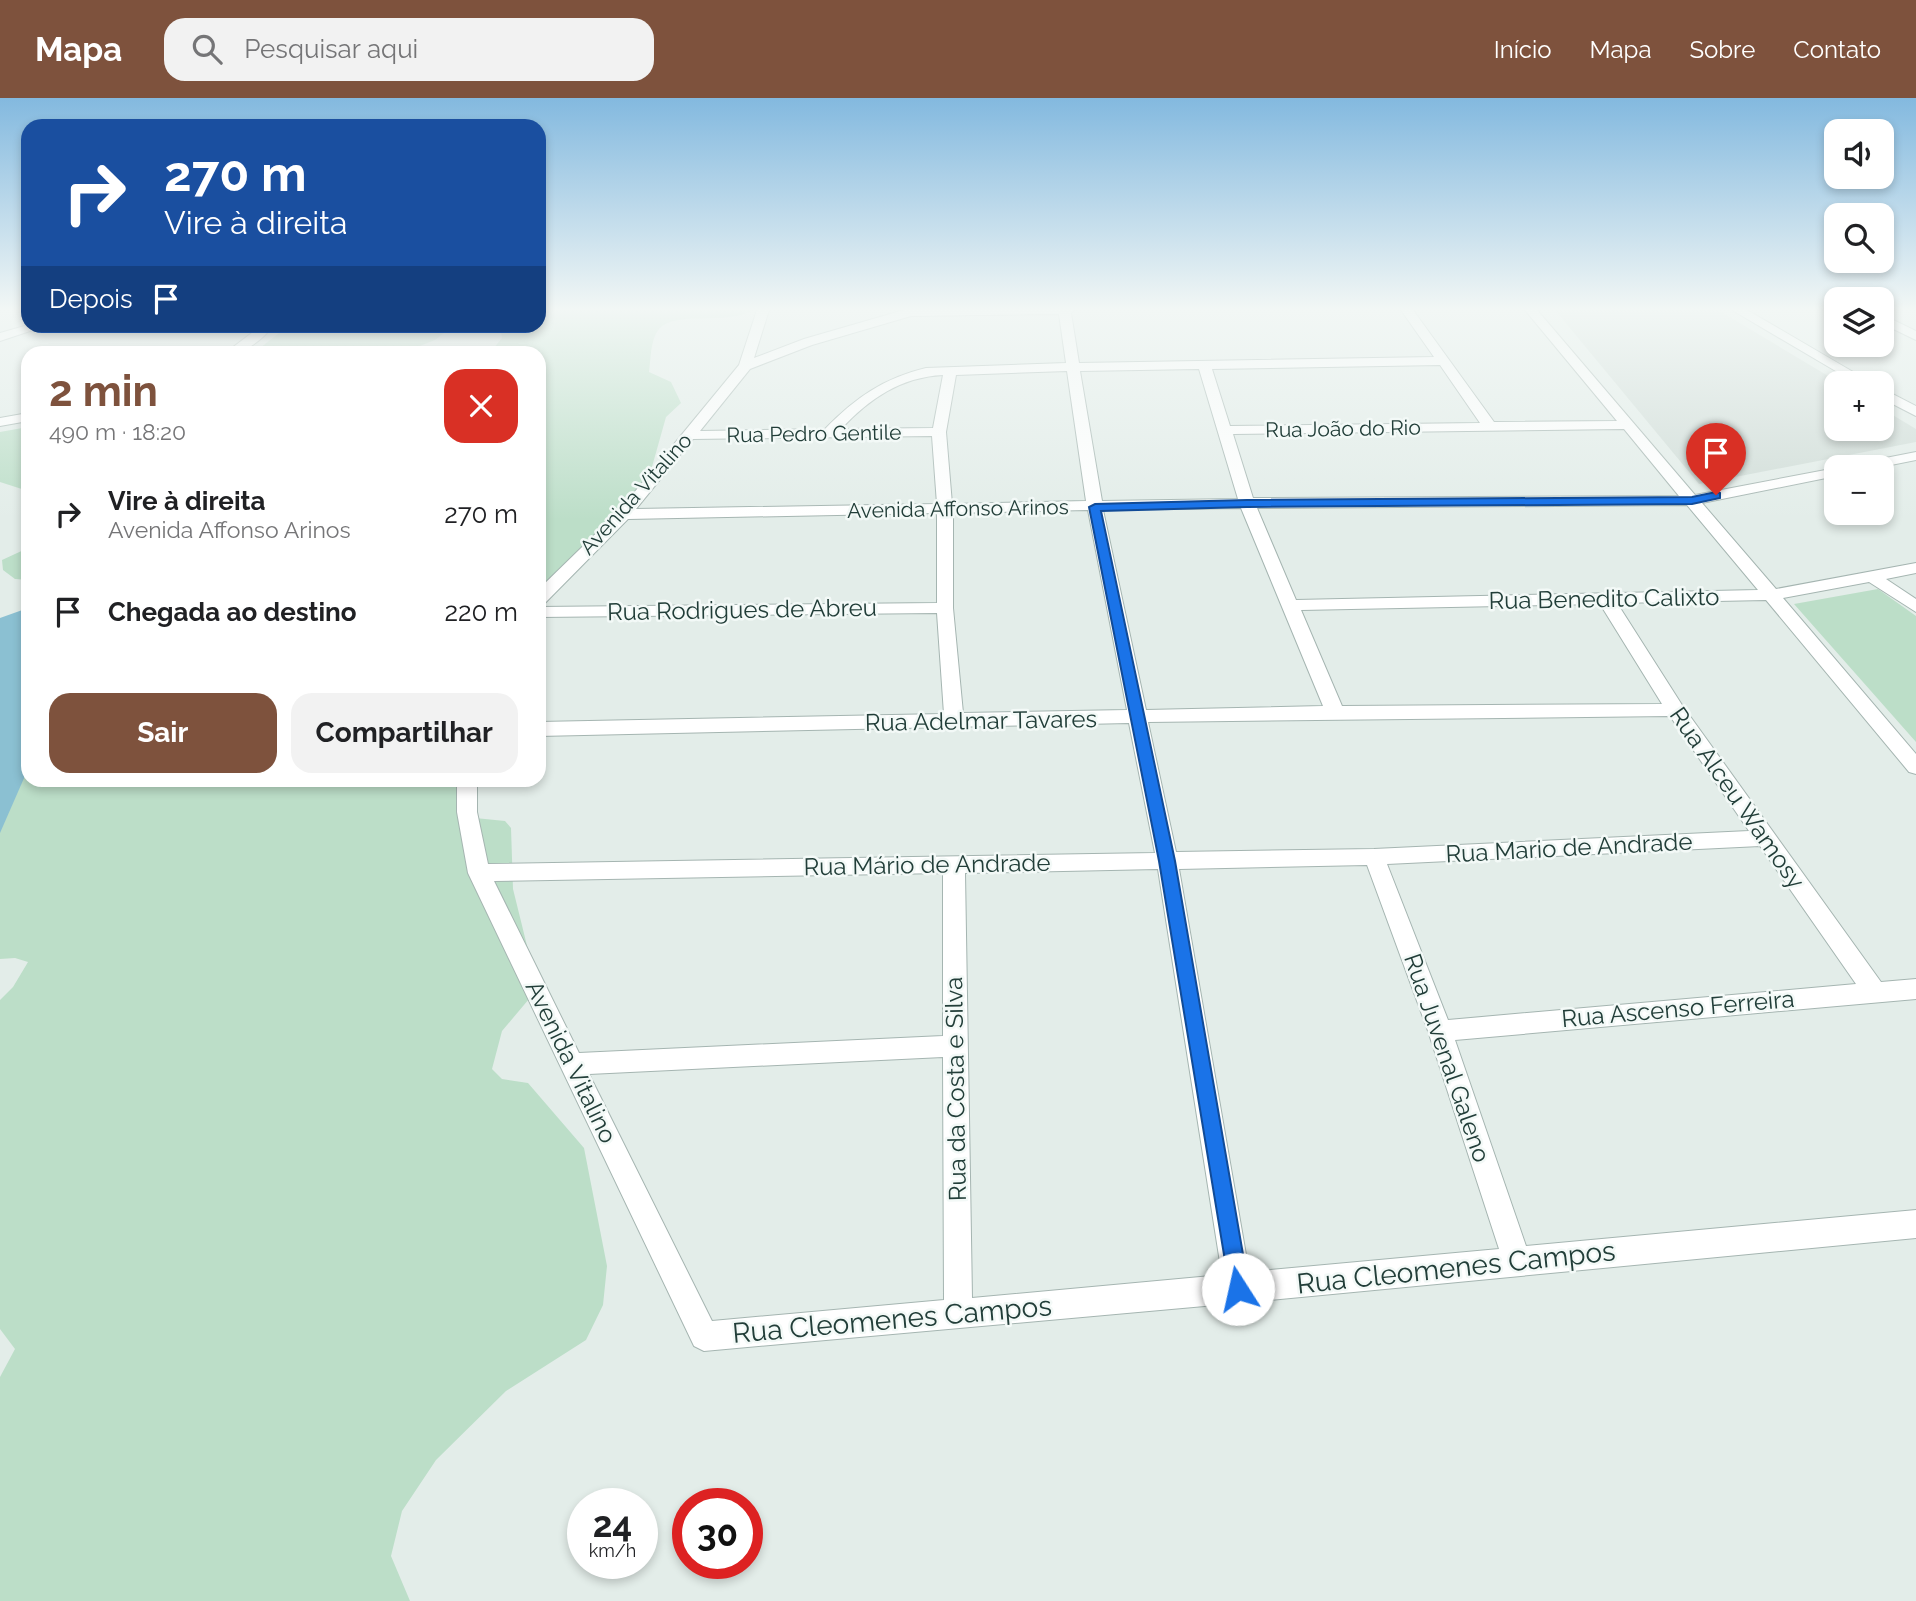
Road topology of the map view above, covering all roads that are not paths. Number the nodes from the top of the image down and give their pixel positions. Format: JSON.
{"nodes":[{"id":1,"x":734,"y":380,"type":"edge"},
{"id":2,"x":894,"y":380,"type":"edge"},
{"id":3,"x":948,"y":380,"type":"edge"},
{"id":4,"x":1076,"y":380,"type":"edge"},
{"id":5,"x":1209,"y":380,"type":"edge"},
{"id":6,"x":1456,"y":380,"type":"edge"},
{"id":7,"x":1591,"y":380,"type":"edge"},
{"id":8,"x":1894,"y":399,"type":"edge"},
{"id":9,"x":1916,"y":412,"type":"edge"},
{"id":10,"x":21,"y":418,"type":"edge"},
{"id":11,"x":0,"y":422,"type":"edge"},
{"id":12,"x":1629,"y":425,"type":"junction"},
{"id":13,"x":1491,"y":428,"type":"junction"},
{"id":14,"x":1225,"y":430,"type":"junction"},
{"id":15,"x":939,"y":432,"type":"junction"},
{"id":16,"x":829,"y":433,"type":"junction"},
{"id":17,"x":689,"y":435,"type":"junction"},
{"id":18,"x":1916,"y":456,"type":"edge"},
{"id":19,"x":1894,"y":460,"type":"edge"},
{"id":20,"x":1824,"y":474,"type":"edge"},
{"id":21,"x":1692,"y":500,"type":"junction"},
{"id":22,"x":1247,"y":503,"type":"junction"},
{"id":23,"x":1095,"y":507,"type":"junction"},
{"id":24,"x":945,"y":509,"type":"junction"},
{"id":25,"x":624,"y":514,"type":"junction"},
{"id":26,"x":1916,"y":568,"type":"edge"},
{"id":27,"x":1873,"y":577,"type":"junction"},
{"id":28,"x":546,"y":591,"type":"edge"},
{"id":29,"x":1772,"y":595,"type":"junction"},
{"id":30,"x":1606,"y":600,"type":"junction"},
{"id":31,"x":1289,"y":605,"type":"junction"},
{"id":32,"x":1916,"y":607,"type":"edge"},
{"id":33,"x":945,"y":608,"type":"junction"},
{"id":34,"x":546,"y":612,"type":"edge"},
{"id":35,"x":1675,"y":710,"type":"junction"},
{"id":36,"x":1335,"y":712,"type":"junction"},
{"id":37,"x":1138,"y":718,"type":"junction"},
{"id":38,"x":954,"y":721,"type":"junction"},
{"id":39,"x":546,"y":729,"type":"edge"},
{"id":40,"x":1916,"y":767,"type":"edge"},
{"id":41,"x":467,"y":787,"type":"edge"},
{"id":42,"x":1765,"y":838,"type":"junction"},
{"id":43,"x":1374,"y":857,"type":"junction"},
{"id":44,"x":1167,"y":861,"type":"junction"},
{"id":45,"x":954,"y":865,"type":"junction"},
{"id":46,"x":479,"y":873,"type":"junction"},
{"id":47,"x":1916,"y":989,"type":"edge"},
{"id":48,"x":1874,"y":991,"type":"junction"},
{"id":49,"x":1440,"y":1031,"type":"junction"},
{"id":50,"x":954,"y":1046,"type":"junction"},
{"id":51,"x":572,"y":1064,"type":"junction"},
{"id":52,"x":1916,"y":1224,"type":"edge"},
{"id":53,"x":1517,"y":1260,"type":"junction"},
{"id":54,"x":1238,"y":1289,"type":"junction"},
{"id":55,"x":958,"y":1314,"type":"junction"},
{"id":56,"x":704,"y":1336,"type":"joint"}],
"edges":[{"from":1,"to":17,"type":"street","name":"Avenida Vitalino"},
{"from":2,"to":16,"type":"street"},
{"from":3,"to":15,"type":"street"},
{"from":4,"to":23,"type":"street"},
{"from":5,"to":14,"type":"street"},
{"from":6,"to":13,"type":"street"},
{"from":7,"to":12,"type":"street"},
{"from":8,"to":9,"type":"street"},
{"from":10,"to":11,"type":"street"},
{"from":12,"to":13,"type":"street","name":"Rua João do Rio"},
{"from":12,"to":21,"type":"street"},
{"from":13,"to":14,"type":"street","name":"Rua João do Rio"},
{"from":14,"to":22,"type":"street"},
{"from":15,"to":16,"type":"street","name":"Rua Pedro Gentile"},
{"from":15,"to":24,"type":"street"},
{"from":16,"to":17,"type":"street","name":"Rua Pedro Gentile"},
{"from":17,"to":25,"type":"street","name":"Avenida Vitalino"},
{"from":18,"to":19,"type":"street"},
{"from":20,"to":21,"type":"street","name":"Avenida Affonso Arinos"},
{"from":21,"to":22,"type":"street","name":"Avenida Affonso Arinos"},
{"from":21,"to":29,"type":"street"},
{"from":22,"to":23,"type":"street","name":"Avenida Affonso Arinos"},
{"from":22,"to":31,"type":"street"},
{"from":23,"to":24,"type":"street","name":"Avenida Affonso Arinos"},
{"from":23,"to":37,"type":"street"},
{"from":24,"to":25,"type":"street","name":"Avenida Affonso Arinos"},
{"from":24,"to":33,"type":"street"},
{"from":25,"to":28,"type":"street","name":"Avenida Vitalino"},
{"from":26,"to":27,"type":"street","name":"Rua Benedito Calixto"},
{"from":27,"to":29,"type":"street","name":"Rua Benedito Calixto"},
{"from":27,"to":32,"type":"street"},
{"from":29,"to":30,"type":"street","name":"Rua Benedito Calixto"},
{"from":29,"to":40,"type":"street"},
{"from":30,"to":31,"type":"street","name":"Rua Benedito Calixto"},
{"from":30,"to":35,"type":"street","name":"Rua Alceu Wamosy"},
{"from":31,"to":36,"type":"street"},
{"from":33,"to":34,"type":"street","name":"Rua Rodrigues de Abreu"},
{"from":33,"to":38,"type":"street"},
{"from":35,"to":36,"type":"street","name":"Rua Adelmar Tavares"},
{"from":35,"to":42,"type":"street","name":"Rua Alceu Wamosy"},
{"from":36,"to":37,"type":"street","name":"Rua Adelmar Tavares"},
{"from":37,"to":38,"type":"street","name":"Rua Adelmar Tavares"},
{"from":37,"to":44,"type":"street"},
{"from":38,"to":39,"type":"street","name":"Rua Adelmar Tavares"},
{"from":41,"to":46,"type":"street","name":"Avenida Vitalino"},
{"from":42,"to":43,"type":"street","name":"Rua Mario de Andrade"},
{"from":42,"to":48,"type":"street","name":"Rua Alceu Wamosy"},
{"from":43,"to":44,"type":"street","name":"Rua Mário de Andrade"},
{"from":43,"to":49,"type":"street","name":"Rua Juvenal Galeno"},
{"from":44,"to":45,"type":"street","name":"Rua Mário de Andrade"},
{"from":44,"to":54,"type":"street"},
{"from":45,"to":46,"type":"street","name":"Rua Mário de Andrade"},
{"from":45,"to":50,"type":"street","name":"Rua da Costa e Silva"},
{"from":46,"to":51,"type":"street","name":"Avenida Vitalino"},
{"from":47,"to":48,"type":"street","name":"Rua Ascenso Ferreira"},
{"from":48,"to":49,"type":"street","name":"Rua Ascenso Ferreira"},
{"from":49,"to":53,"type":"street","name":"Rua Juvenal Galeno"},
{"from":50,"to":51,"type":"street"},
{"from":50,"to":55,"type":"street","name":"Rua da Costa e Silva"},
{"from":51,"to":56,"type":"street","name":"Avenida Vitalino"},
{"from":52,"to":53,"type":"street","name":"Rua Cleomenes Campos"},
{"from":53,"to":54,"type":"street","name":"Rua Cleomenes Campos"},
{"from":54,"to":55,"type":"street","name":"Rua Cleomenes Campos"},
{"from":55,"to":56,"type":"street","name":"Rua Cleomenes Campos"}]}
